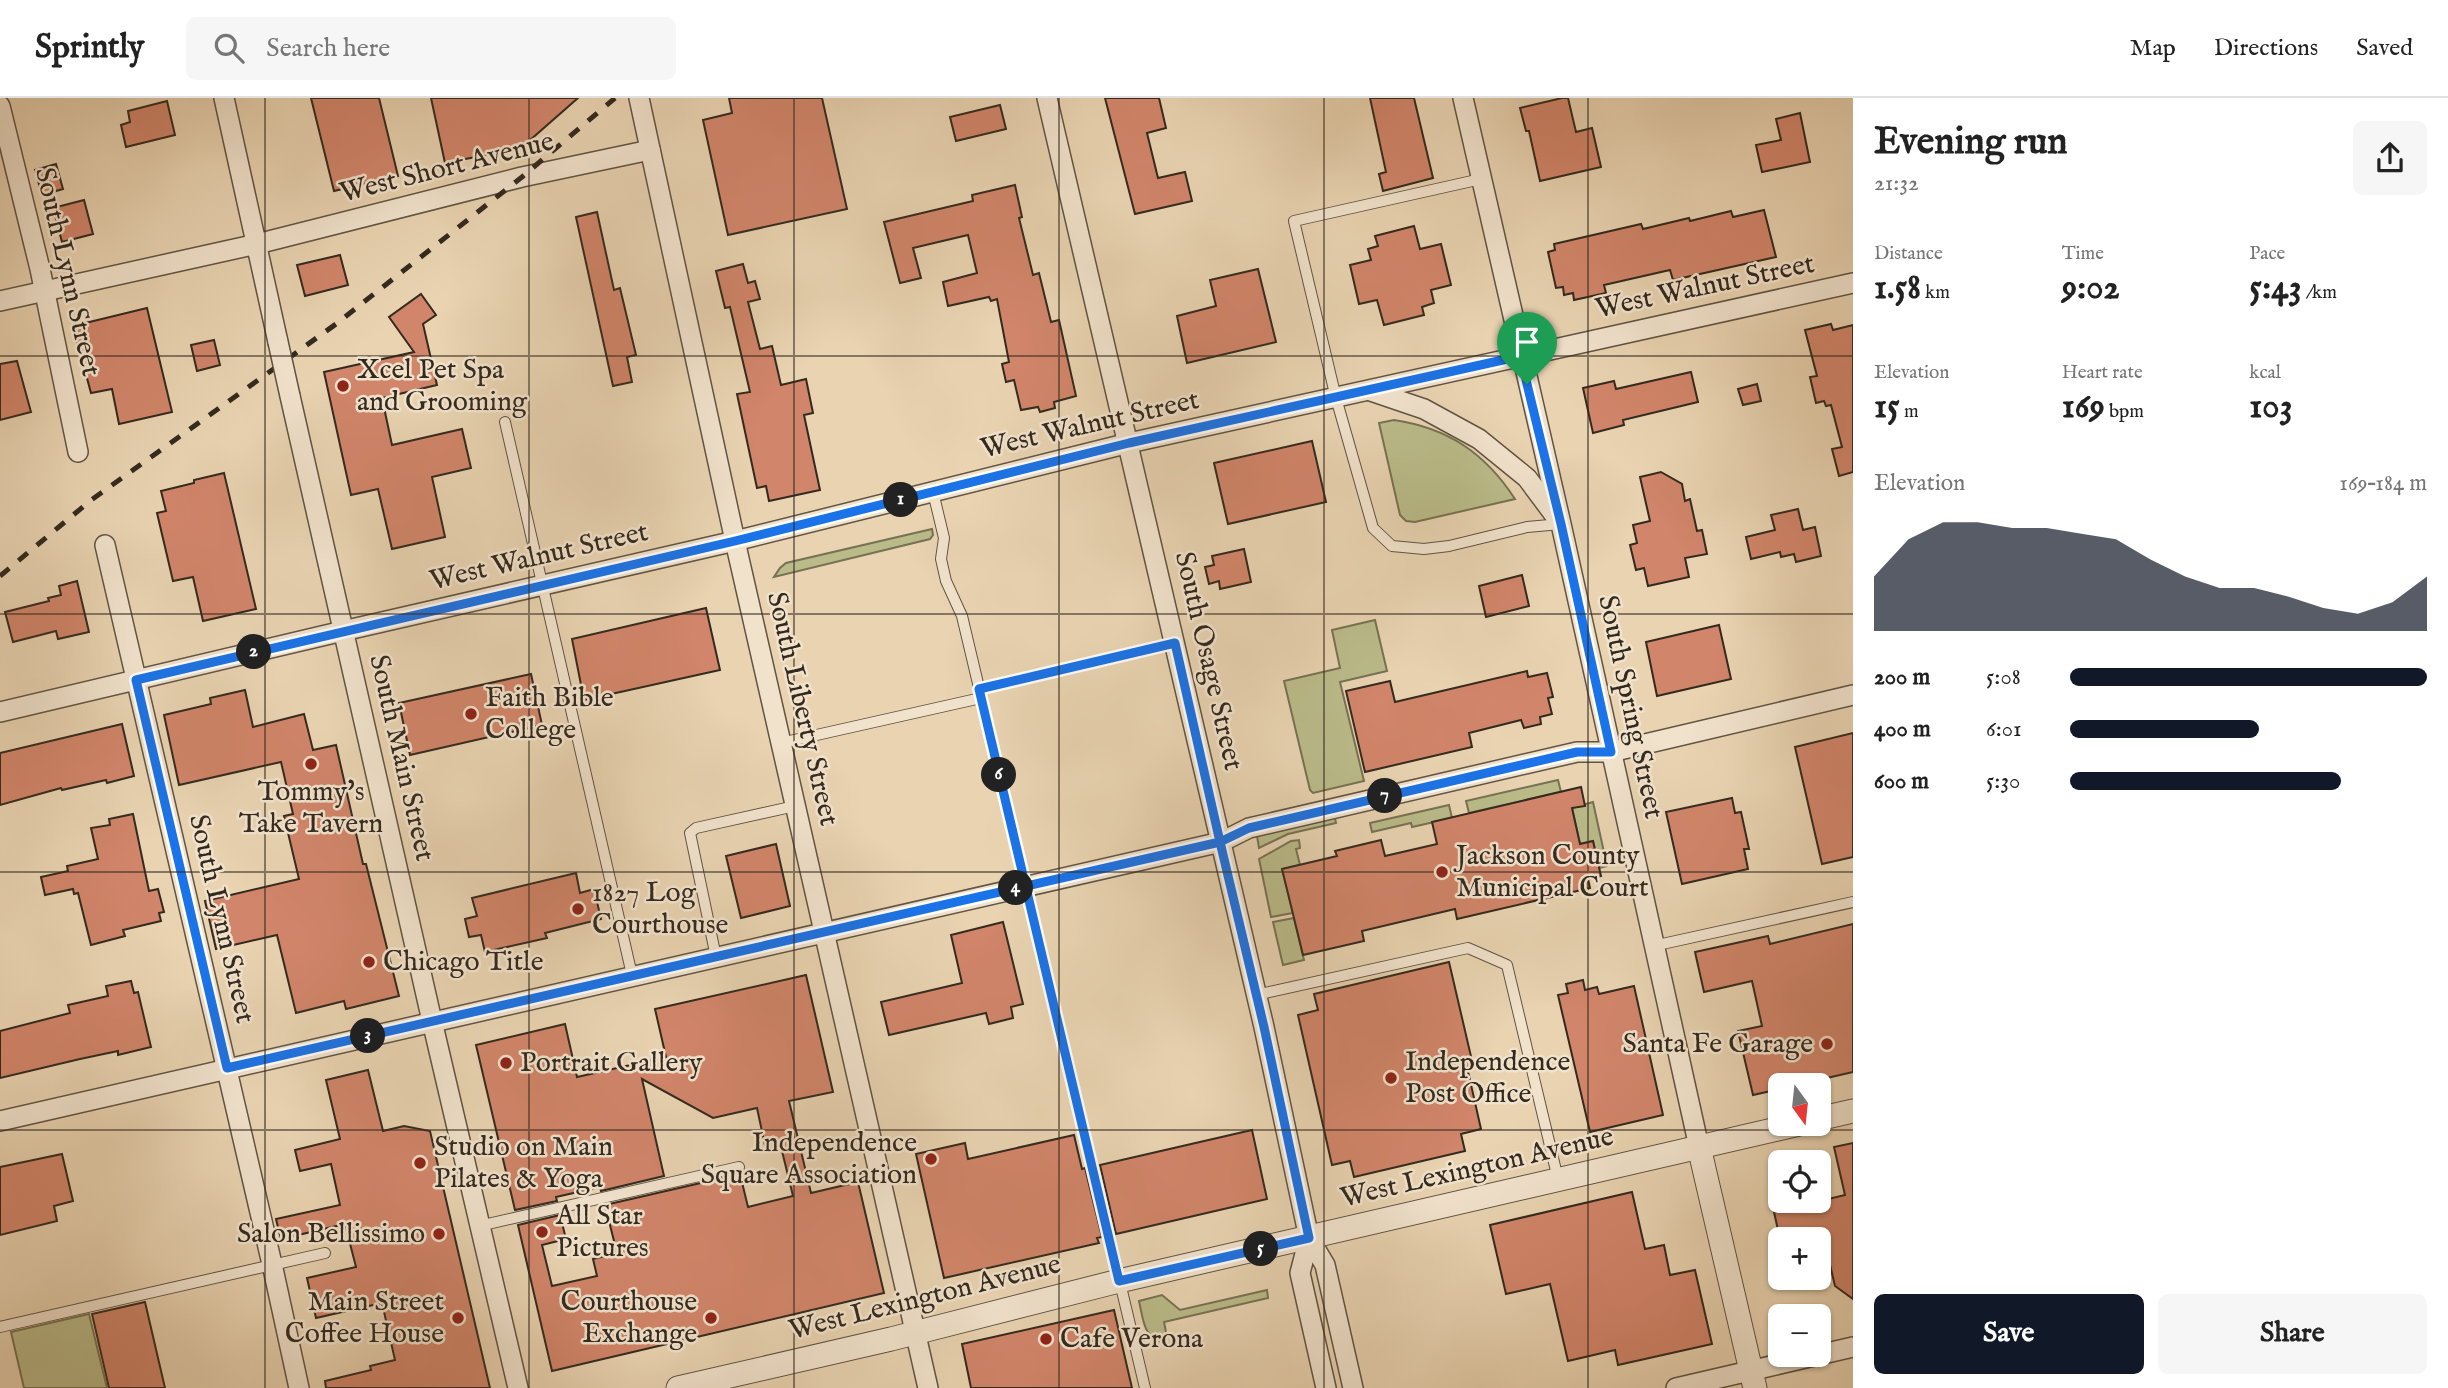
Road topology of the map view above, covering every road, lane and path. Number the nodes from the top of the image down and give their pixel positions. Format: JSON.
{"nodes":[{"id":1,"x":224,"y":98,"type":"edge"},
{"id":2,"x":639,"y":98,"type":"edge"},
{"id":3,"x":1047,"y":98,"type":"edge"},
{"id":4,"x":1463,"y":98,"type":"edge"},
{"id":5,"x":0,"y":106,"type":"edge"},
{"id":6,"x":650,"y":150,"type":"junction"},
{"id":7,"x":1481,"y":179,"type":"junction"},
{"id":8,"x":257,"y":244,"type":"junction"},
{"id":9,"x":1853,"y":283,"type":"edge"},
{"id":10,"x":45,"y":291,"type":"junction"},
{"id":11,"x":0,"y":301,"type":"edge"},
{"id":12,"x":1521,"y":356,"type":"junction"},
{"id":13,"x":1370,"y":391,"type":"junction"},
{"id":14,"x":1336,"y":398,"type":"junction"},
{"id":15,"x":505,"y":422,"type":"dead end"},
{"id":16,"x":1129,"y":443,"type":"junction"},
{"id":17,"x":78,"y":452,"type":"dead end"},
{"id":18,"x":933,"y":492,"type":"junction"},
{"id":19,"x":1561,"y":524,"type":"junction"},
{"id":20,"x":735,"y":541,"type":"junction"},
{"id":21,"x":105,"y":545,"type":"dead end"},
{"id":22,"x":542,"y":585,"type":"junction"},
{"id":23,"x":343,"y":631,"type":"junction"},
{"id":24,"x":1175,"y":643,"type":"junction"},
{"id":25,"x":136,"y":680,"type":"junction"},
{"id":26,"x":980,"y":693,"type":"junction"},
{"id":27,"x":1853,"y":695,"type":"edge"},
{"id":28,"x":0,"y":712,"type":"edge"},
{"id":29,"x":781,"y":743,"type":"junction"},
{"id":30,"x":1611,"y":752,"type":"junction"},
{"id":31,"x":795,"y":806,"type":"junction"},
{"id":32,"x":1220,"y":842,"type":"junction"},
{"id":33,"x":1025,"y":886,"type":"junction"},
{"id":34,"x":1853,"y":902,"type":"edge"},
{"id":35,"x":824,"y":932,"type":"junction"},
{"id":36,"x":1653,"y":946,"type":"junction"},
{"id":37,"x":716,"y":957,"type":"junction"},
{"id":38,"x":632,"y":975,"type":"junction"},
{"id":39,"x":1256,"y":995,"type":"junction"},
{"id":40,"x":432,"y":1021,"type":"junction"},
{"id":41,"x":227,"y":1068,"type":"junction"},
{"id":42,"x":1853,"y":1111,"type":"edge"},
{"id":43,"x":1831,"y":1116,"type":"edge"},
{"id":44,"x":0,"y":1121,"type":"edge"},
{"id":45,"x":1768,"y":1131,"type":"edge"},
{"id":46,"x":1699,"y":1147,"type":"junction"},
{"id":47,"x":739,"y":1167,"type":"dead end"},
{"id":48,"x":1558,"y":1180,"type":"junction"},
{"id":49,"x":480,"y":1226,"type":"junction"},
{"id":50,"x":1309,"y":1238,"type":"junction"},
{"id":51,"x":325,"y":1253,"type":"dead end"},
{"id":52,"x":272,"y":1264,"type":"junction"},
{"id":53,"x":1119,"y":1281,"type":"junction"},
{"id":54,"x":0,"y":1327,"type":"edge"},
{"id":55,"x":914,"y":1332,"type":"junction"},
{"id":56,"x":1853,"y":1348,"type":"edge"},
{"id":57,"x":1753,"y":1380,"type":"edge"},
{"id":58,"x":299,"y":1388,"type":"edge"},
{"id":59,"x":518,"y":1388,"type":"edge"},
{"id":60,"x":678,"y":1388,"type":"edge"},
{"id":61,"x":928,"y":1388,"type":"edge"},
{"id":62,"x":1145,"y":1388,"type":"edge"},
{"id":63,"x":1326,"y":1388,"type":"edge"},
{"id":64,"x":1353,"y":1388,"type":"edge"},
{"id":65,"x":1676,"y":1388,"type":"edge"}],
"edges":[{"from":1,"to":8,"type":"street","name":"South Main Street"},
{"from":2,"to":6,"type":"street","name":"South Liberty Street"},
{"from":3,"to":16,"type":"street","name":"South Osage Street"},
{"from":4,"to":7,"type":"street","name":"South Spring Street"},
{"from":5,"to":10,"type":"street","name":"South Lynn Street"},
{"from":6,"to":8,"type":"street","name":"West Short Avenue"},
{"from":6,"to":20,"type":"street","name":"South Liberty Street"},
{"from":7,"to":12,"type":"street","name":"South Spring Street"},
{"from":7,"to":14,"type":"lane"},
{"from":8,"to":10,"type":"street","name":"West Short Avenue"},
{"from":8,"to":23,"type":"street","name":"South Main Street","bridge":true},
{"from":9,"to":12,"type":"street","name":"West Walnut Street"},
{"from":10,"to":11,"type":"street","name":"West Short Avenue"},
{"from":10,"to":17,"type":"street","name":"South Lynn Street"},
{"from":12,"to":13,"type":"street","name":"West Walnut Street"},
{"from":12,"to":19,"type":"street","name":"South Spring Street"},
{"from":13,"to":14,"type":"street","name":"West Walnut Street"},
{"from":13,"to":19,"type":"street","name":"South Spring Street"},
{"from":14,"to":16,"type":"street","name":"West Walnut Street"},
{"from":14,"to":19,"type":"lane"},
{"from":15,"to":22,"type":"lane"},
{"from":16,"to":18,"type":"street","name":"West Walnut Street"},
{"from":16,"to":24,"type":"street","name":"South Osage Street"},
{"from":18,"to":20,"type":"street","name":"West Walnut Street"},
{"from":18,"to":26,"type":"lane"},
{"from":19,"to":30,"type":"street","name":"South Spring Street"},
{"from":20,"to":22,"type":"street","name":"West Walnut Street"},
{"from":20,"to":29,"type":"street","name":"South Liberty Street"},
{"from":21,"to":25,"type":"street","name":"South Lynn Street"},
{"from":22,"to":23,"type":"street","name":"West Walnut Street"},
{"from":22,"to":38,"type":"lane"},
{"from":23,"to":25,"type":"street","name":"West Walnut Street"},
{"from":23,"to":40,"type":"street","name":"South Main Street"},
{"from":24,"to":26,"type":"lane"},
{"from":24,"to":32,"type":"street","name":"South Osage Street"},
{"from":25,"to":28,"type":"street","name":"West Walnut Street"},
{"from":25,"to":41,"type":"street","name":"South Lynn Street"},
{"from":26,"to":29,"type":"lane"},
{"from":26,"to":33,"type":"lane"},
{"from":27,"to":30,"type":"street"},
{"from":29,"to":31,"type":"street","name":"South Liberty Street"},
{"from":30,"to":32,"type":"street"},
{"from":30,"to":36,"type":"street","name":"South Spring Street"},
{"from":31,"to":35,"type":"street","name":"South Liberty Street"},
{"from":31,"to":37,"type":"lane"},
{"from":32,"to":33,"type":"street"},
{"from":32,"to":39,"type":"street","name":"South Osage Street"},
{"from":33,"to":35,"type":"street"},
{"from":33,"to":53,"type":"lane"},
{"from":34,"to":36,"type":"lane"},
{"from":35,"to":37,"type":"street"},
{"from":35,"to":55,"type":"street","name":"South Liberty Street"},
{"from":36,"to":46,"type":"street","name":"South Spring Street"},
{"from":37,"to":38,"type":"street"},
{"from":38,"to":40,"type":"street"},
{"from":39,"to":48,"type":"lane"},
{"from":39,"to":50,"type":"street","name":"South Osage Street"},
{"from":40,"to":41,"type":"street"},
{"from":40,"to":49,"type":"street","name":"South Main Street"},
{"from":41,"to":44,"type":"street"},
{"from":41,"to":52,"type":"street","name":"South Lynn Street"},
{"from":42,"to":43,"type":"street"},
{"from":45,"to":46,"type":"street","name":"West Lexington Avenue"},
{"from":46,"to":48,"type":"street","name":"West Lexington Avenue"},
{"from":46,"to":57,"type":"street"},
{"from":47,"to":49,"type":"lane"},
{"from":48,"to":50,"type":"street","name":"West Lexington Avenue"},
{"from":49,"to":59,"type":"street","name":"South Main Street"},
{"from":50,"to":53,"type":"street","name":"West Lexington Avenue"},
{"from":50,"to":63,"type":"street"},
{"from":50,"to":64,"type":"street"},
{"from":51,"to":52,"type":"lane"},
{"from":52,"to":54,"type":"lane"},
{"from":52,"to":58,"type":"street","name":"South Lynn Street"},
{"from":53,"to":55,"type":"street","name":"West Lexington Avenue"},
{"from":53,"to":62,"type":"lane"},
{"from":55,"to":60,"type":"street","name":"West Lexington Avenue"},
{"from":55,"to":61,"type":"street","name":"South Liberty Street"},
{"from":56,"to":57,"type":"street"},
{"from":57,"to":65,"type":"street"}]}
